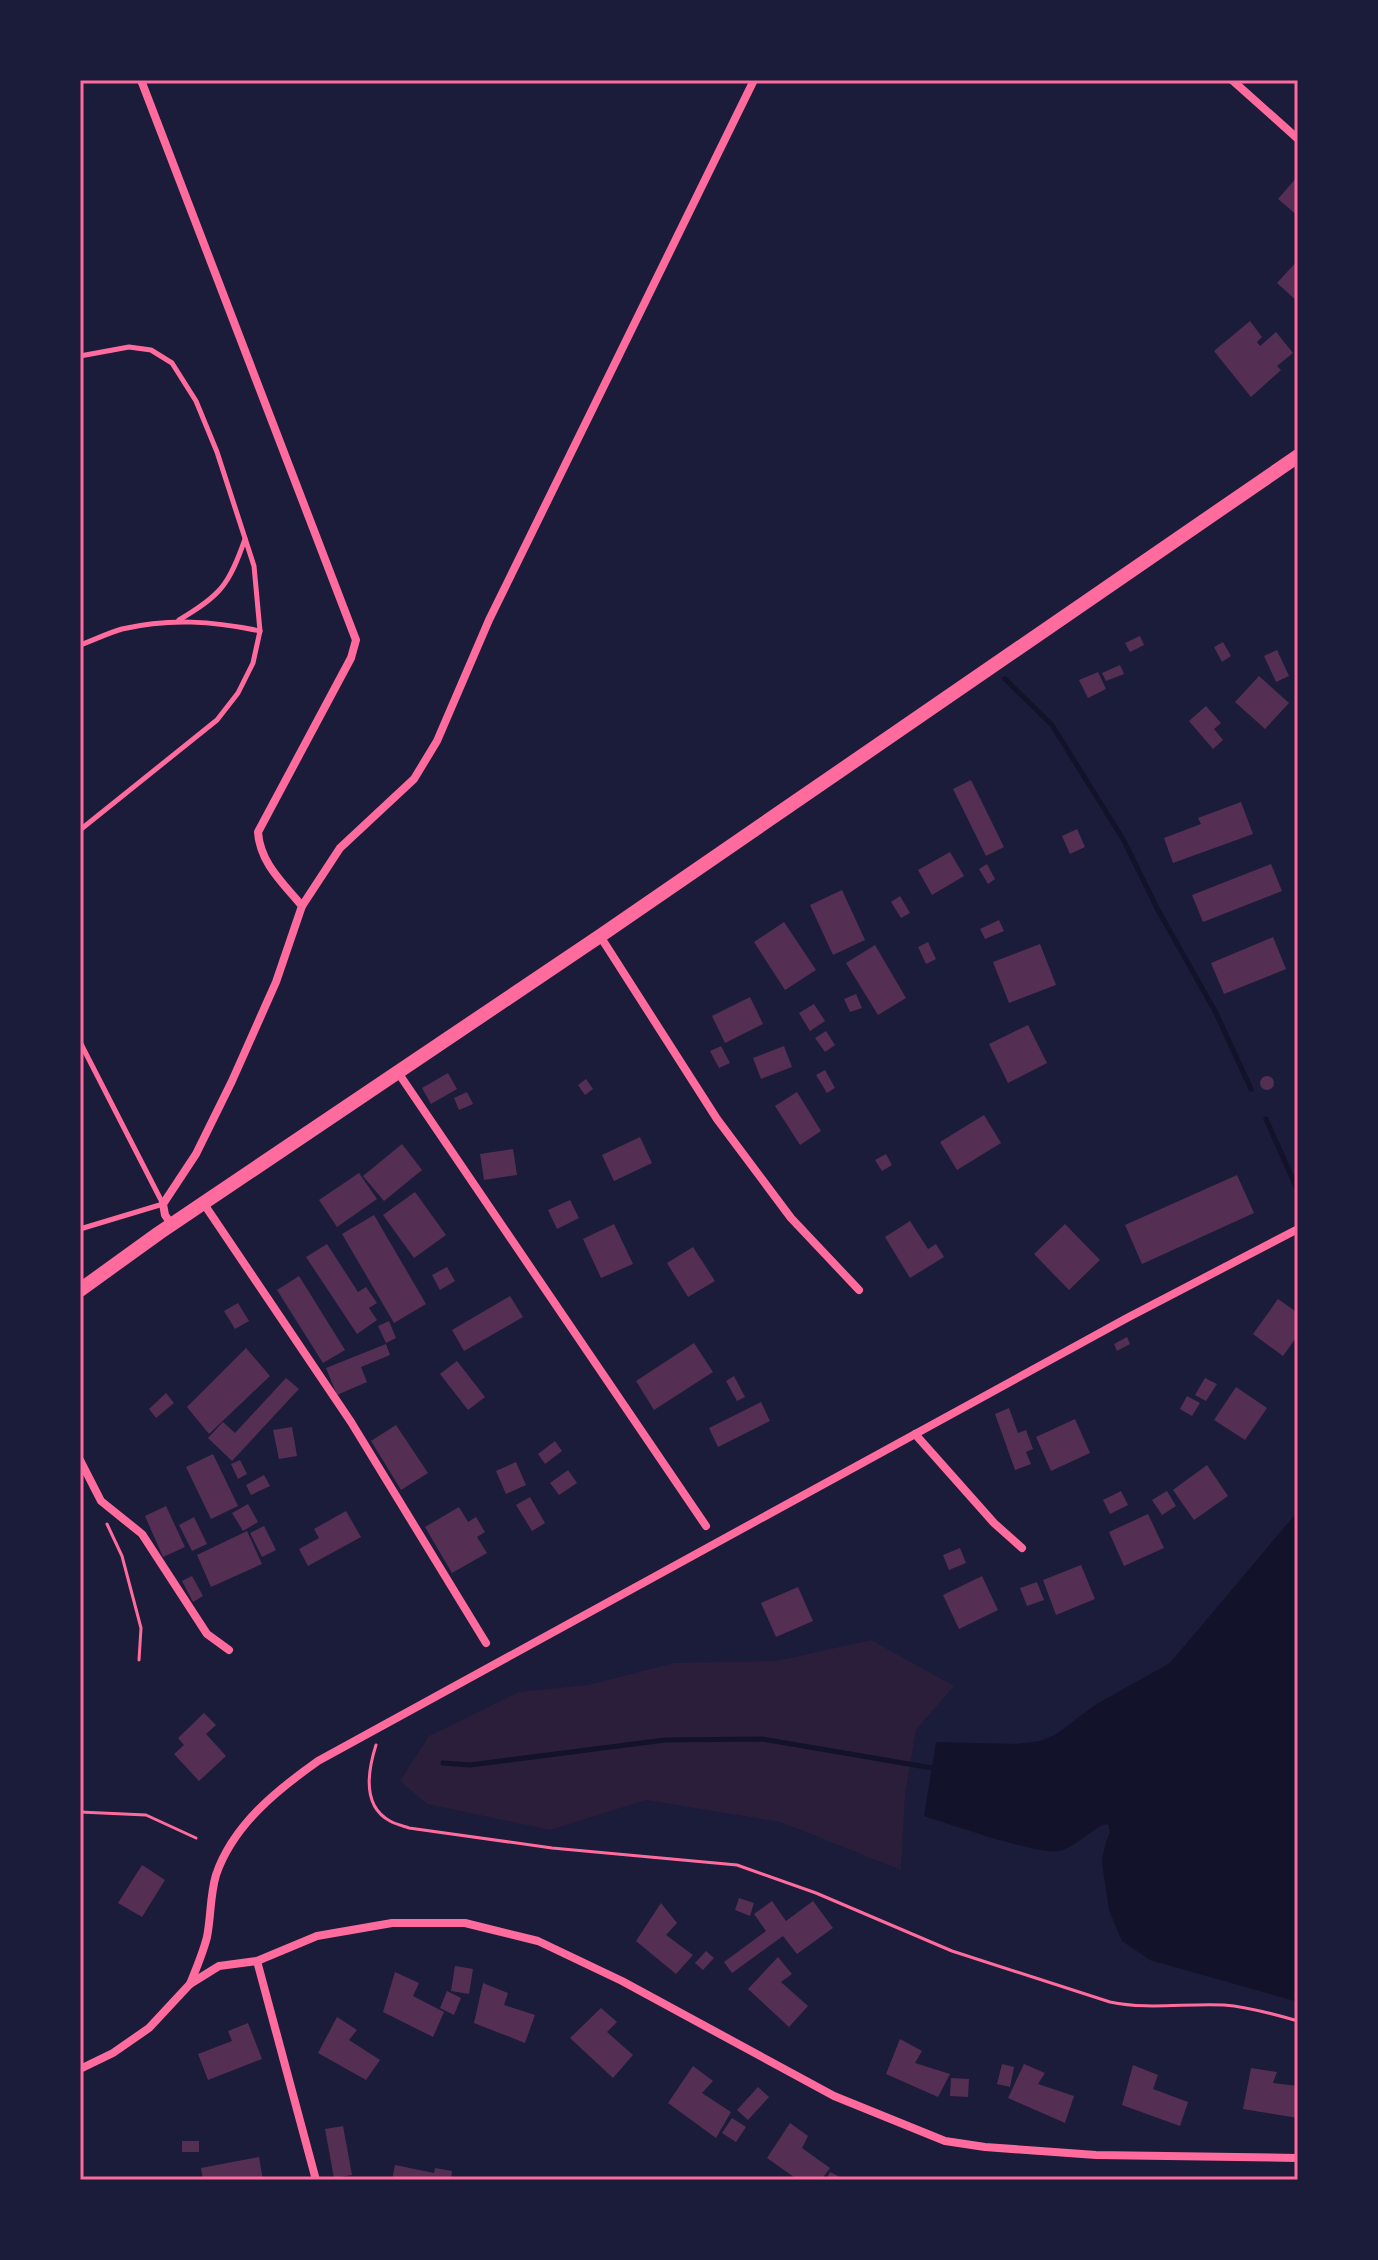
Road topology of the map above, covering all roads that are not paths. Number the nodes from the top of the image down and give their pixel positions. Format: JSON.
{"nodes":[{"id":1,"x":141,"y":80,"type":"edge"},
{"id":2,"x":754,"y":80,"type":"edge"},
{"id":3,"x":1232,"y":80,"type":"edge"},
{"id":4,"x":1298,"y":139,"type":"edge"},
{"id":5,"x":80,"y":356,"type":"edge"},
{"id":6,"x":1298,"y":456,"type":"edge"},
{"id":7,"x":245,"y":539,"type":"junction"},
{"id":8,"x":178,"y":621,"type":"junction"},
{"id":9,"x":260,"y":631,"type":"junction"},
{"id":10,"x":80,"y":645,"type":"edge"},
{"id":11,"x":80,"y":830,"type":"edge"},
{"id":12,"x":302,"y":906,"type":"junction"},
{"id":13,"x":600,"y":936,"type":"junction"},
{"id":14,"x":80,"y":1042,"type":"edge"},
{"id":15,"x":397,"y":1071,"type":"junction"},
{"id":16,"x":163,"y":1204,"type":"junction"},
{"id":17,"x":204,"y":1204,"type":"junction"},
{"id":18,"x":172,"y":1225,"type":"junction"},
{"id":19,"x":80,"y":1229,"type":"edge"},
{"id":20,"x":1298,"y":1229,"type":"edge"},
{"id":21,"x":80,"y":1290,"type":"edge"},
{"id":22,"x":859,"y":1290,"type":"dead end"},
{"id":23,"x":915,"y":1434,"type":"junction"},
{"id":24,"x":80,"y":1460,"type":"edge"},
{"id":25,"x":706,"y":1526,"type":"dead end"},
{"id":26,"x":1022,"y":1548,"type":"dead end"},
{"id":27,"x":486,"y":1643,"type":"dead end"},
{"id":28,"x":229,"y":1650,"type":"dead end"},
{"id":29,"x":257,"y":1961,"type":"junction"},
{"id":30,"x":190,"y":1984,"type":"junction"},
{"id":31,"x":80,"y":2069,"type":"edge"},
{"id":32,"x":1298,"y":2158,"type":"edge"},
{"id":33,"x":316,"y":2180,"type":"edge"}],
"edges":[{"from":1,"to":12,"type":"street"},
{"from":2,"to":12,"type":"street"},
{"from":3,"to":4,"type":"street"},
{"from":5,"to":7,"type":"lane"},
{"from":6,"to":13,"type":"main road"},
{"from":7,"to":8,"type":"lane"},
{"from":7,"to":9,"type":"lane"},
{"from":8,"to":9,"type":"lane"},
{"from":8,"to":10,"type":"lane"},
{"from":9,"to":11,"type":"lane"},
{"from":12,"to":16,"type":"street"},
{"from":13,"to":15,"type":"main road"},
{"from":13,"to":22,"type":"street"},
{"from":14,"to":16,"type":"lane"},
{"from":15,"to":17,"type":"main road"},
{"from":15,"to":25,"type":"street"},
{"from":16,"to":18,"type":"street"},
{"from":16,"to":19,"type":"lane"},
{"from":17,"to":18,"type":"main road"},
{"from":17,"to":27,"type":"street"},
{"from":18,"to":21,"type":"main road"},
{"from":20,"to":23,"type":"street"},
{"from":23,"to":26,"type":"street"},
{"from":23,"to":30,"type":"street"},
{"from":24,"to":28,"type":"street"},
{"from":29,"to":30,"type":"street"},
{"from":29,"to":32,"type":"street"},
{"from":29,"to":33,"type":"street"},
{"from":30,"to":31,"type":"street"}]}
